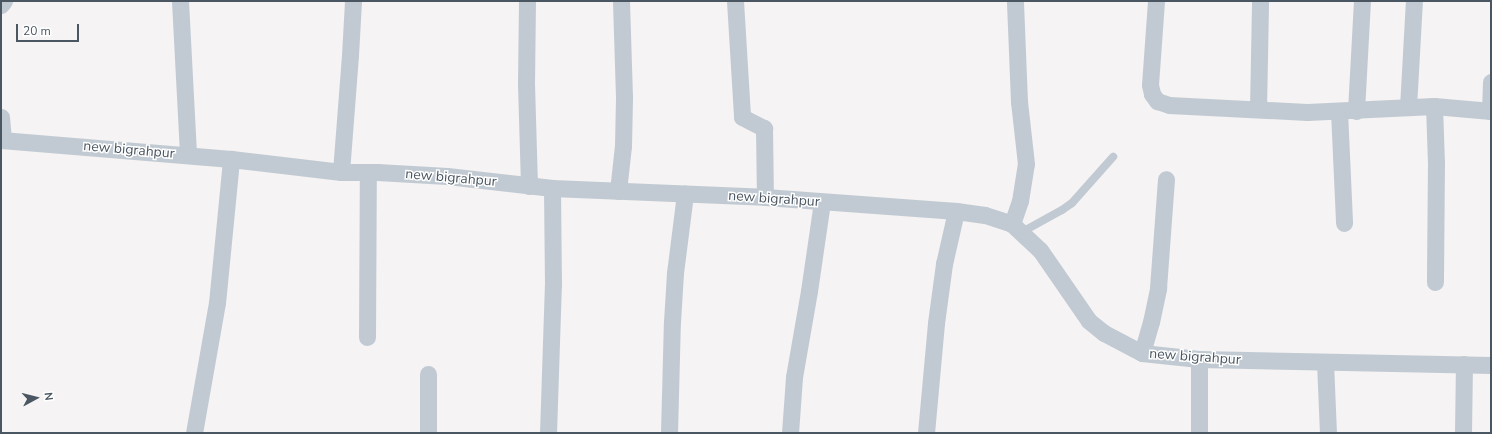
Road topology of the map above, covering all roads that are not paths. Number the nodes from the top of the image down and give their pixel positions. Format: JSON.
{"nodes":[{"id":1,"x":4,"y":1,"type":"edge"},
{"id":2,"x":180,"y":1,"type":"edge"},
{"id":3,"x":353,"y":1,"type":"edge"},
{"id":4,"x":527,"y":1,"type":"edge"},
{"id":5,"x":621,"y":1,"type":"edge"},
{"id":6,"x":735,"y":1,"type":"edge"},
{"id":7,"x":1015,"y":1,"type":"edge"},
{"id":8,"x":1156,"y":1,"type":"edge"},
{"id":9,"x":1260,"y":1,"type":"edge"},
{"id":10,"x":1362,"y":1,"type":"edge"},
{"id":11,"x":1414,"y":1,"type":"edge"},
{"id":12,"x":1,"y":5,"type":"edge"},
{"id":13,"x":1491,"y":82,"type":"edge"},
{"id":14,"x":1434,"y":106,"type":"junction"},
{"id":15,"x":1408,"y":107,"type":"junction"},
{"id":16,"x":1258,"y":109,"type":"junction"},
{"id":17,"x":1339,"y":111,"type":"junction"},
{"id":18,"x":1356,"y":111,"type":"junction"},
{"id":19,"x":1491,"y":111,"type":"edge"},
{"id":20,"x":1,"y":117,"type":"edge"},
{"id":21,"x":2,"y":140,"type":"edge"},
{"id":22,"x":188,"y":155,"type":"junction"},
{"id":23,"x":1113,"y":157,"type":"dead end"},
{"id":24,"x":232,"y":159,"type":"junction"},
{"id":25,"x":341,"y":172,"type":"junction"},
{"id":26,"x":368,"y":172,"type":"junction"},
{"id":27,"x":1166,"y":179,"type":"dead end"},
{"id":28,"x":529,"y":186,"type":"junction"},
{"id":29,"x":552,"y":188,"type":"junction"},
{"id":30,"x":618,"y":191,"type":"junction"},
{"id":31,"x":685,"y":194,"type":"junction"},
{"id":32,"x":764,"y":197,"type":"junction"},
{"id":33,"x":822,"y":202,"type":"junction"},
{"id":34,"x":956,"y":211,"type":"junction"},
{"id":35,"x":1344,"y":223,"type":"dead end"},
{"id":36,"x":1017,"y":228,"type":"junction"},
{"id":37,"x":1435,"y":282,"type":"dead end"},
{"id":38,"x":367,"y":337,"type":"dead end"},
{"id":39,"x":1142,"y":353,"type":"junction"},
{"id":40,"x":1199,"y":359,"type":"junction"},
{"id":41,"x":1325,"y":362,"type":"junction"},
{"id":42,"x":1464,"y":364,"type":"junction"},
{"id":43,"x":1491,"y":365,"type":"edge"},
{"id":44,"x":428,"y":374,"type":"dead end"},
{"id":45,"x":194,"y":433,"type":"edge"},
{"id":46,"x":428,"y":433,"type":"edge"},
{"id":47,"x":548,"y":433,"type":"edge"},
{"id":48,"x":669,"y":433,"type":"edge"},
{"id":49,"x":790,"y":433,"type":"edge"},
{"id":50,"x":926,"y":433,"type":"edge"},
{"id":51,"x":1200,"y":433,"type":"edge"},
{"id":52,"x":1328,"y":433,"type":"edge"},
{"id":53,"x":1463,"y":433,"type":"edge"}],
"edges":[{"from":1,"to":12,"type":"street"},
{"from":2,"to":22,"type":"street"},
{"from":3,"to":25,"type":"street"},
{"from":4,"to":28,"type":"street"},
{"from":5,"to":30,"type":"street"},
{"from":6,"to":32,"type":"street"},
{"from":7,"to":36,"type":"street"},
{"from":8,"to":16,"type":"street"},
{"from":9,"to":16,"type":"street"},
{"from":10,"to":18,"type":"street"},
{"from":11,"to":15,"type":"street"},
{"from":13,"to":19,"type":"street"},
{"from":14,"to":15,"type":"street"},
{"from":14,"to":19,"type":"street"},
{"from":14,"to":37,"type":"street"},
{"from":15,"to":18,"type":"street"},
{"from":16,"to":17,"type":"street"},
{"from":17,"to":18,"type":"street"},
{"from":17,"to":35,"type":"street"},
{"from":20,"to":21,"type":"street"},
{"from":21,"to":22,"type":"street","name":"new bigrahpur"},
{"from":22,"to":24,"type":"street","name":"new bigrahpur"},
{"from":23,"to":36,"type":"lane"},
{"from":24,"to":25,"type":"street","name":"new bigrahpur"},
{"from":24,"to":45,"type":"street"},
{"from":25,"to":26,"type":"street","name":"new bigrahpur"},
{"from":26,"to":28,"type":"street","name":"new bigrahpur"},
{"from":26,"to":38,"type":"street"},
{"from":27,"to":39,"type":"street"},
{"from":28,"to":29,"type":"street","name":"new bigrahpur"},
{"from":29,"to":30,"type":"street","name":"new bigrahpur"},
{"from":29,"to":47,"type":"street"},
{"from":30,"to":31,"type":"street","name":"new bigrahpur"},
{"from":31,"to":32,"type":"street","name":"new bigrahpur"},
{"from":31,"to":48,"type":"street"},
{"from":32,"to":33,"type":"street","name":"new bigrahpur"},
{"from":33,"to":34,"type":"street","name":"new bigrahpur"},
{"from":33,"to":49,"type":"street"},
{"from":34,"to":36,"type":"street","name":"new bigrahpur"},
{"from":34,"to":50,"type":"street"},
{"from":36,"to":39,"type":"street","name":"new bigrahpur"},
{"from":39,"to":40,"type":"street","name":"new bigrahpur"},
{"from":40,"to":41,"type":"street","name":"new bigrahpur"},
{"from":40,"to":51,"type":"street"},
{"from":41,"to":42,"type":"street","name":"new bigrahpur"},
{"from":41,"to":52,"type":"street"},
{"from":42,"to":43,"type":"street","name":"new bigrahpur"},
{"from":42,"to":53,"type":"street"},
{"from":44,"to":46,"type":"street"}]}
